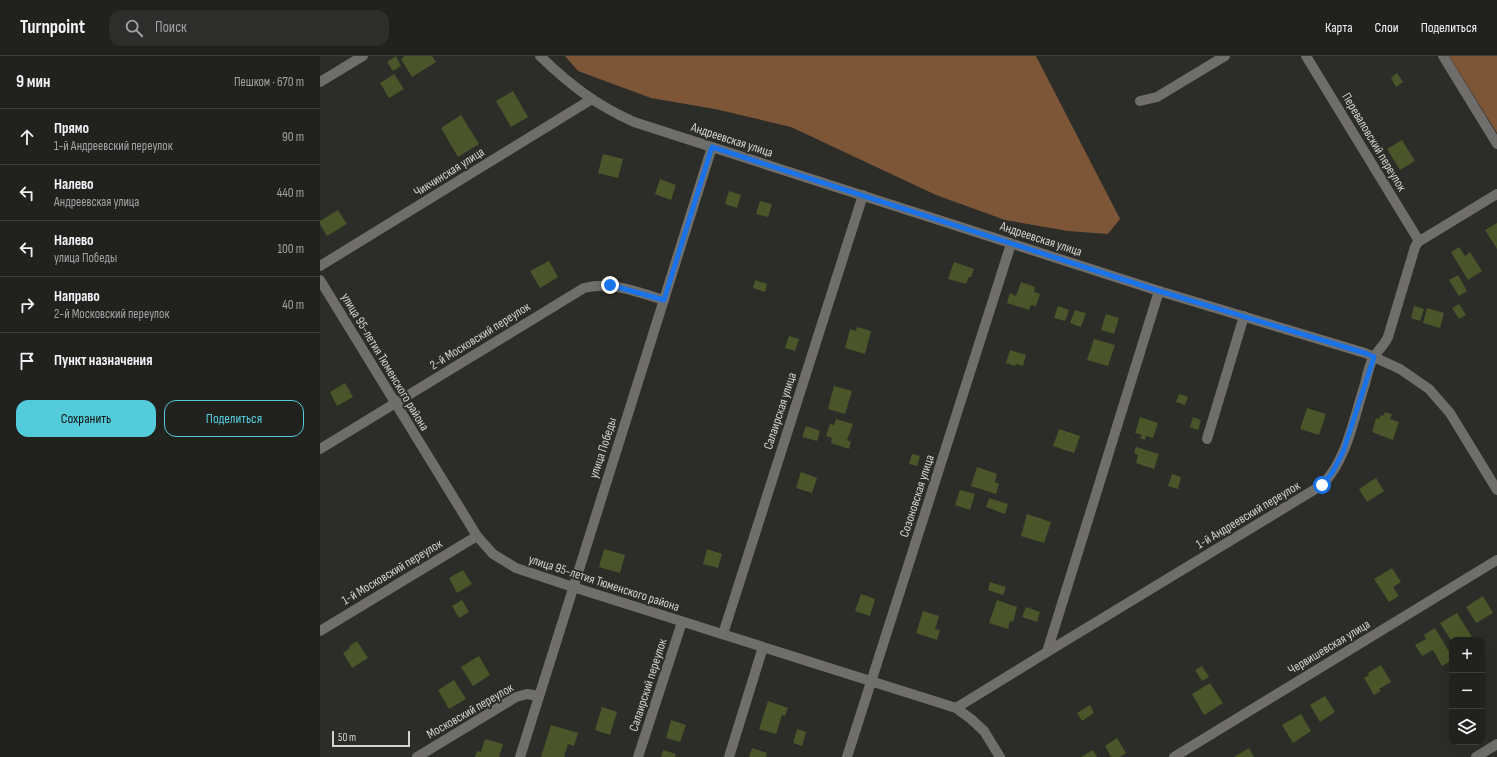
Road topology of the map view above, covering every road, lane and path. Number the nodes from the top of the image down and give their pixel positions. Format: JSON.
{"nodes":[{"id":1,"x":363,"y":56,"type":"edge"},
{"id":2,"x":540,"y":56,"type":"edge"},
{"id":3,"x":1225,"y":56,"type":"edge"},
{"id":4,"x":1306,"y":56,"type":"edge"},
{"id":5,"x":1443,"y":56,"type":"edge"},
{"id":6,"x":320,"y":82,"type":"edge"},
{"id":7,"x":592,"y":99,"type":"junction"},
{"id":8,"x":1140,"y":101,"type":"dead end"},
{"id":9,"x":1497,"y":144,"type":"edge"},
{"id":10,"x":712,"y":147,"type":"junction"},
{"id":11,"x":1497,"y":194,"type":"edge"},
{"id":12,"x":863,"y":195,"type":"junction"},
{"id":13,"x":1419,"y":241,"type":"junction"},
{"id":14,"x":1011,"y":244,"type":"junction"},
{"id":15,"x":320,"y":266,"type":"edge"},
{"id":16,"x":320,"y":280,"type":"edge"},
{"id":17,"x":1159,"y":291,"type":"junction"},
{"id":18,"x":664,"y":300,"type":"junction"},
{"id":19,"x":1244,"y":316,"type":"junction"},
{"id":20,"x":1374,"y":357,"type":"junction"},
{"id":21,"x":395,"y":403,"type":"junction"},
{"id":22,"x":1207,"y":439,"type":"dead end"},
{"id":23,"x":320,"y":449,"type":"edge"},
{"id":24,"x":1497,"y":490,"type":"edge"},
{"id":25,"x":477,"y":536,"type":"junction"},
{"id":26,"x":1497,"y":560,"type":"edge"},
{"id":27,"x":572,"y":587,"type":"junction"},
{"id":28,"x":682,"y":622,"type":"junction"},
{"id":29,"x":320,"y":632,"type":"edge"},
{"id":30,"x":723,"y":634,"type":"junction"},
{"id":31,"x":763,"y":647,"type":"junction"},
{"id":32,"x":1047,"y":652,"type":"junction"},
{"id":33,"x":871,"y":681,"type":"junction"},
{"id":34,"x":538,"y":696,"type":"junction"},
{"id":35,"x":956,"y":708,"type":"junction"},
{"id":36,"x":1497,"y":744,"type":"edge"},
{"id":37,"x":417,"y":757,"type":"edge"},
{"id":38,"x":520,"y":757,"type":"edge"},
{"id":39,"x":638,"y":757,"type":"edge"},
{"id":40,"x":729,"y":757,"type":"edge"},
{"id":41,"x":847,"y":757,"type":"edge"},
{"id":42,"x":1000,"y":757,"type":"edge"},
{"id":43,"x":1174,"y":757,"type":"edge"},
{"id":44,"x":1476,"y":757,"type":"edge"}],
"edges":[{"from":1,"to":6,"type":"street"},
{"from":2,"to":7,"type":"street","name":"Андреевская улица"},
{"from":3,"to":8,"type":"street"},
{"from":4,"to":13,"type":"street","name":"Переваловский переулок"},
{"from":5,"to":9,"type":"street"},
{"from":7,"to":10,"type":"street","name":"Андреевская улица"},
{"from":7,"to":15,"type":"street","name":"Чикчинская улица"},
{"from":10,"to":12,"type":"street","name":"Андреевская улица"},
{"from":10,"to":18,"type":"street","name":"улица Победы"},
{"from":11,"to":13,"type":"street"},
{"from":12,"to":14,"type":"street","name":"Андреевская улица"},
{"from":12,"to":30,"type":"street","name":"Салаирская улица"},
{"from":13,"to":20,"type":"street","name":"1-й Андреевский переулок"},
{"from":14,"to":17,"type":"street","name":"Андреевская улица"},
{"from":14,"to":33,"type":"street","name":"Созоновская улица"},
{"from":16,"to":21,"type":"street","name":"улица 95-летия Тюменского района"},
{"from":17,"to":19,"type":"street","name":"Андреевская улица"},
{"from":17,"to":32,"type":"street"},
{"from":18,"to":21,"type":"street","name":"2-й Московский переулок"},
{"from":18,"to":27,"type":"street","name":"улица Победы"},
{"from":19,"to":20,"type":"street","name":"Андреевская улица"},
{"from":19,"to":22,"type":"street"},
{"from":20,"to":24,"type":"street","name":"Андреевская улица"},
{"from":20,"to":32,"type":"street","name":"1-й Андреевский переулок"},
{"from":21,"to":23,"type":"street","name":"2-й Московский переулок"},
{"from":21,"to":25,"type":"street","name":"улица 95-летия Тюменского района"},
{"from":25,"to":27,"type":"street","name":"улица 95-летия Тюменского района"},
{"from":25,"to":29,"type":"street","name":"1-й Московский переулок"},
{"from":26,"to":43,"type":"street","name":"Червишевская улица"},
{"from":27,"to":28,"type":"street","name":"улица 95-летия Тюменского района"},
{"from":27,"to":34,"type":"street","name":"улица Победы"},
{"from":28,"to":30,"type":"street","name":"улица 95-летия Тюменского района"},
{"from":28,"to":39,"type":"street","name":"Салаирский переулок"},
{"from":30,"to":31,"type":"street","name":"улица 95-летия Тюменского района"},
{"from":31,"to":33,"type":"street","name":"улица 95-летия Тюменского района"},
{"from":31,"to":40,"type":"street"},
{"from":32,"to":35,"type":"street","name":"1-й Андреевский переулок"},
{"from":33,"to":35,"type":"street","name":"улица 95-летия Тюменского района"},
{"from":33,"to":41,"type":"street","name":"Созоновская улица"},
{"from":34,"to":37,"type":"street","name":"Московский переулок"},
{"from":34,"to":38,"type":"street","name":"улица Победы"},
{"from":35,"to":42,"type":"street","name":"улица 95-летия Тюменского района"},
{"from":36,"to":44,"type":"street"}]}
